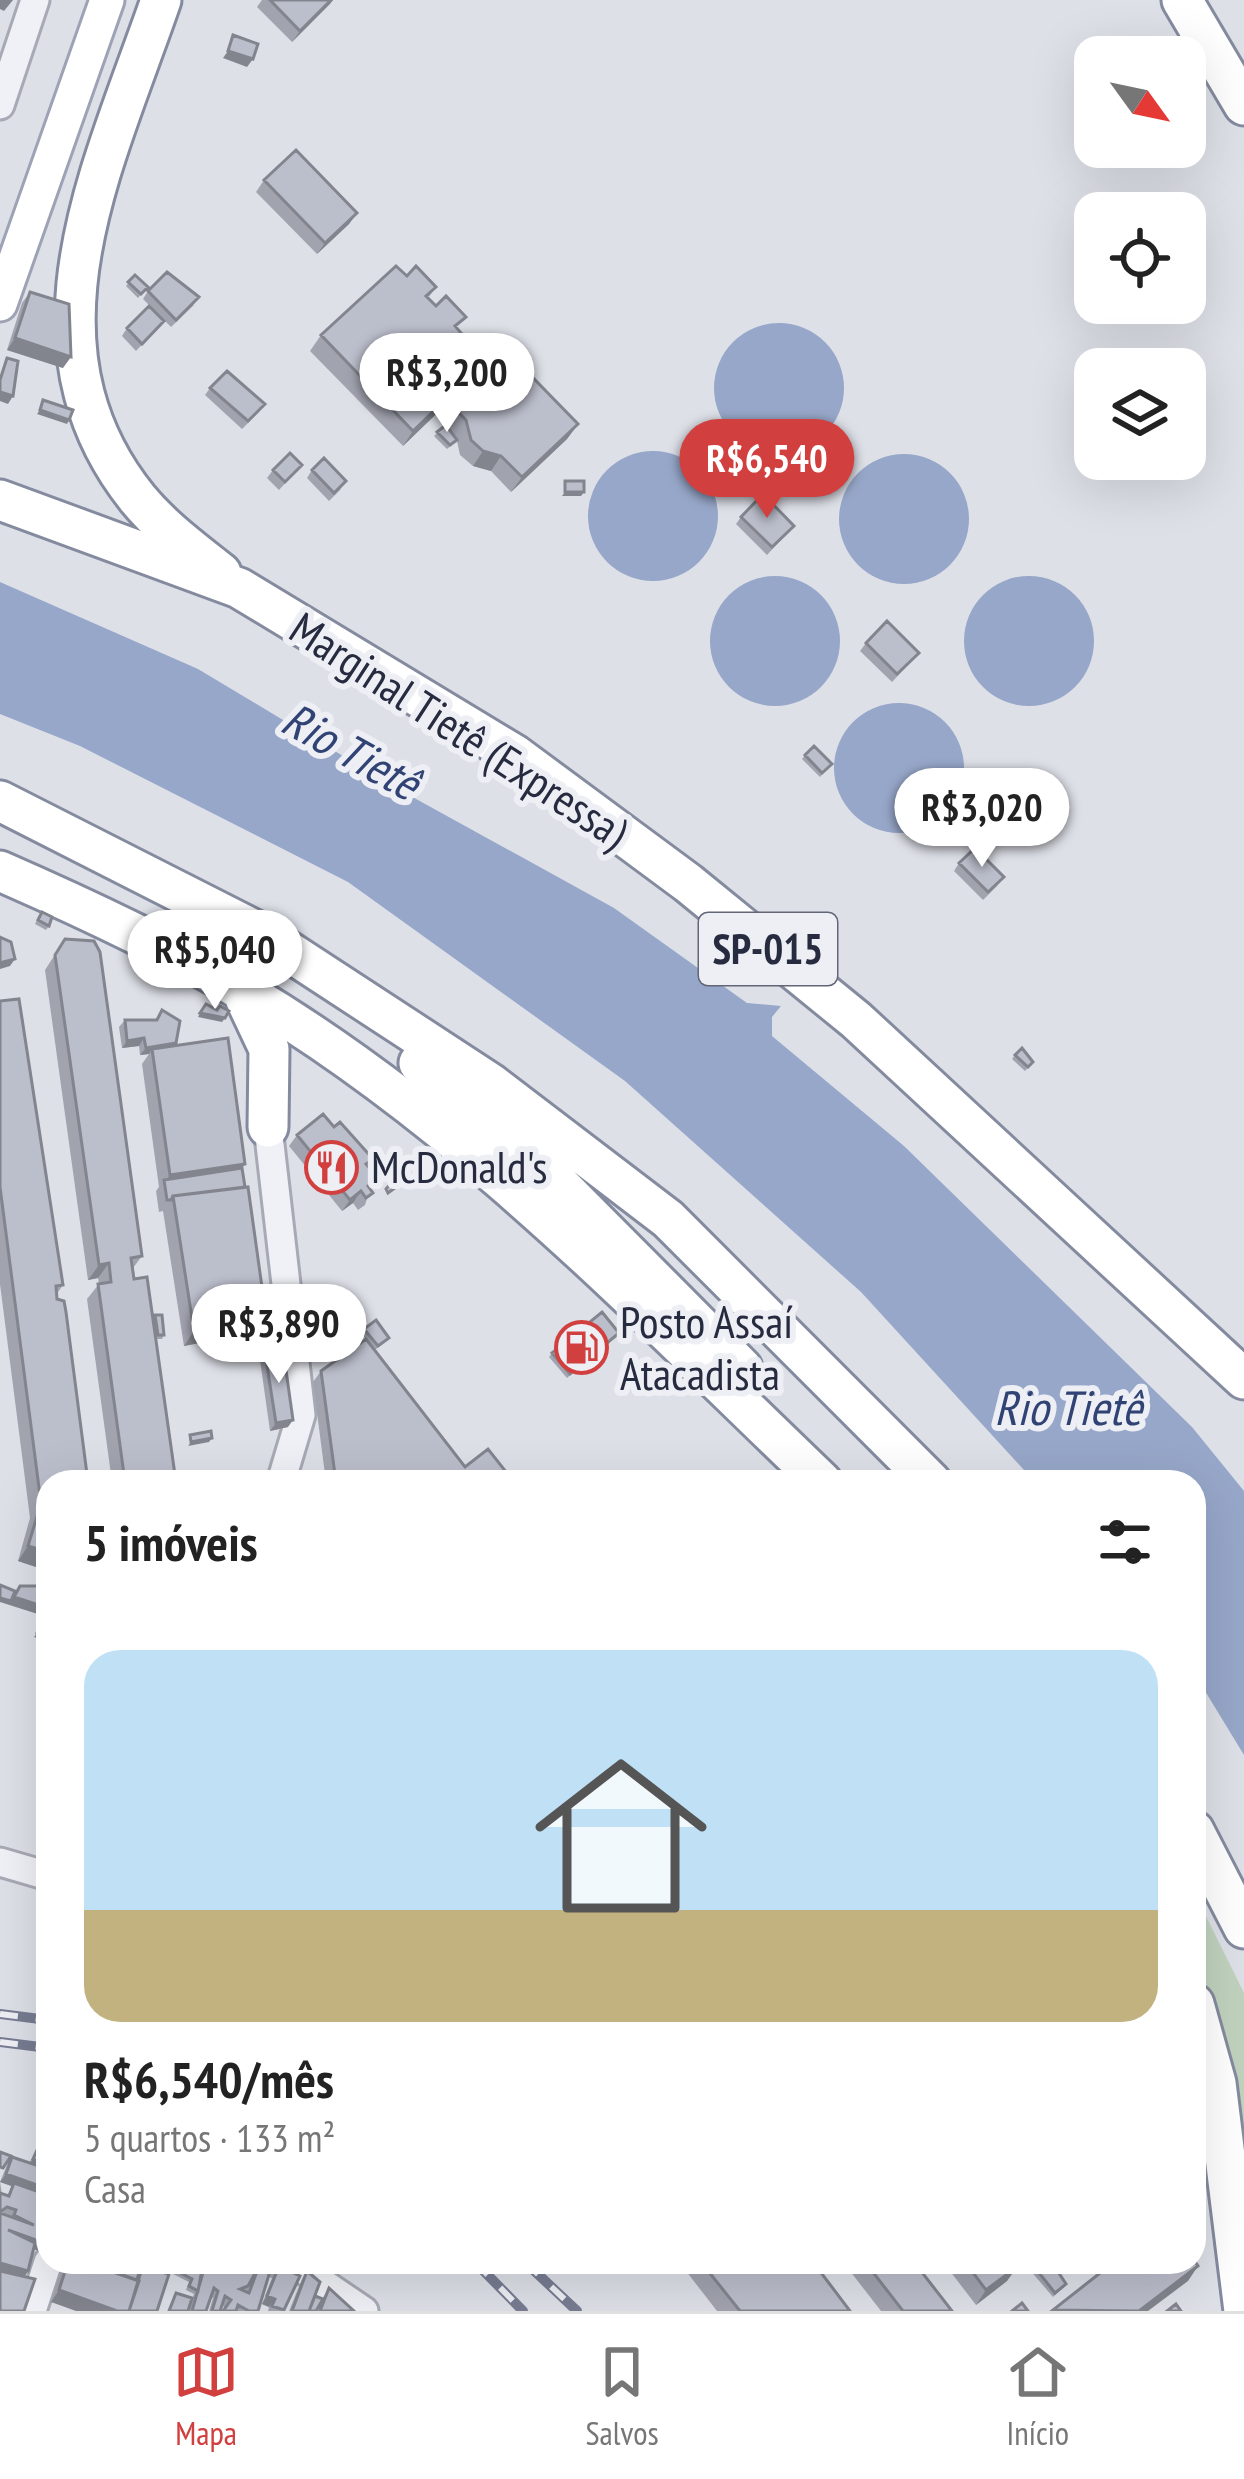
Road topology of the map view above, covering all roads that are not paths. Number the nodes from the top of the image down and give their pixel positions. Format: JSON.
{"nodes":[{"id":1,"x":35,"y":0,"type":"edge"},
{"id":2,"x":107,"y":0,"type":"edge"},
{"id":3,"x":161,"y":0,"type":"edge"},
{"id":4,"x":1182,"y":0,"type":"edge"},
{"id":5,"x":8,"y":56,"type":"edge"},
{"id":6,"x":0,"y":105,"type":"edge"},
{"id":7,"x":1244,"y":105,"type":"edge"},
{"id":8,"x":0,"y":304,"type":"edge"},
{"id":9,"x":0,"y":500,"type":"edge"},
{"id":10,"x":239,"y":588,"type":"junction"},
{"id":11,"x":0,"y":801,"type":"edge"},
{"id":12,"x":0,"y":871,"type":"edge"},
{"id":13,"x":262,"y":934,"type":"junction"},
{"id":14,"x":239,"y":988,"type":"junction"},
{"id":15,"x":375,"y":1082,"type":"junction"},
{"id":16,"x":268,"y":1127,"type":"junction"},
{"id":17,"x":1244,"y":1379,"type":"edge"},
{"id":18,"x":285,"y":1470,"type":"edge"},
{"id":19,"x":810,"y":1470,"type":"edge"},
{"id":20,"x":840,"y":1470,"type":"edge"},
{"id":21,"x":919,"y":1470,"type":"edge"},
{"id":22,"x":1206,"y":1854,"type":"edge"},
{"id":23,"x":0,"y":1862,"type":"edge"},
{"id":24,"x":36,"y":1872,"type":"edge"},
{"id":25,"x":1244,"y":1928,"type":"edge"},
{"id":26,"x":1206,"y":2048,"type":"edge"},
{"id":27,"x":46,"y":2274,"type":"edge"},
{"id":28,"x":310,"y":2274,"type":"edge"},
{"id":29,"x":39,"y":2309,"type":"edge"},
{"id":30,"x":364,"y":2311,"type":"edge"},
{"id":31,"x":1244,"y":2311,"type":"edge"}],
"edges":[{"from":1,"to":5,"type":"street"},
{"from":2,"to":8,"type":"main road"},
{"from":3,"to":10,"type":"highway"},
{"from":4,"to":7,"type":"highway"},
{"from":5,"to":6,"type":"street"},
{"from":9,"to":10,"type":"highway","name":"Marginal Tietê (Expressa)","number":"SP-015"},
{"from":10,"to":17,"type":"highway","name":"Marginal Tietê (Expressa)","number":"SP-015"},
{"from":11,"to":13,"type":"highway"},
{"from":12,"to":14,"type":"highway"},
{"from":13,"to":20,"type":"highway"},
{"from":13,"to":21,"type":"highway"},
{"from":14,"to":15,"type":"highway"},
{"from":14,"to":16,"type":"highway"},
{"from":15,"to":16,"type":"highway"},
{"from":15,"to":19,"type":"highway"},
{"from":16,"to":18,"type":"street"},
{"from":22,"to":25,"type":"highway"},
{"from":23,"to":24,"type":"street"},
{"from":26,"to":31,"type":"highway"},
{"from":27,"to":29,"type":"street"},
{"from":28,"to":30,"type":"street"}]}
